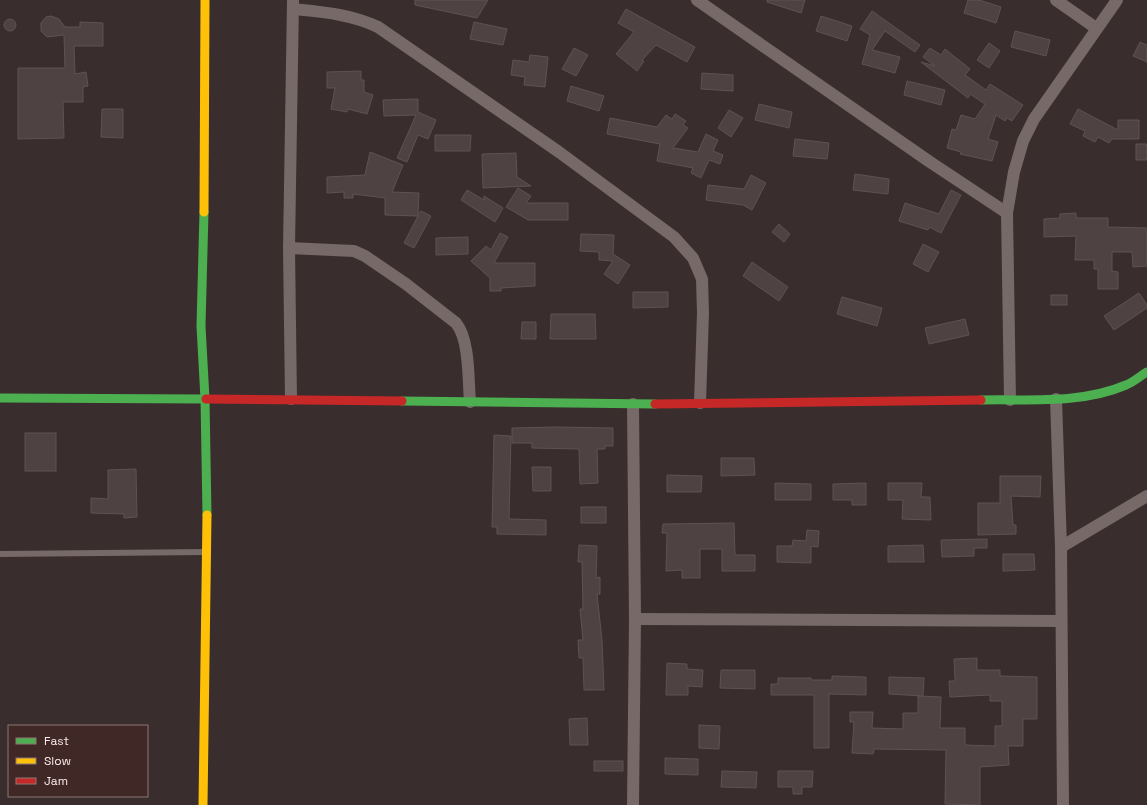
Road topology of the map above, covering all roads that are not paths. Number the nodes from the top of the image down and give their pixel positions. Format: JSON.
{"nodes":[{"id":1,"x":205,"y":0,"type":"edge"},
{"id":2,"x":697,"y":0,"type":"edge"},
{"id":3,"x":1056,"y":0,"type":"edge"},
{"id":4,"x":1117,"y":0,"type":"edge"},
{"id":5,"x":293,"y":4,"type":"edge"},
{"id":6,"x":1096,"y":28,"type":"junction"},
{"id":7,"x":1007,"y":213,"type":"junction"},
{"id":8,"x":289,"y":248,"type":"junction"},
{"id":9,"x":1147,"y":372,"type":"edge"},
{"id":10,"x":1147,"y":381,"type":"edge"},
{"id":11,"x":1127,"y":385,"type":"junction"},
{"id":12,"x":0,"y":398,"type":"edge"},
{"id":13,"x":291,"y":398,"type":"junction"},
{"id":14,"x":205,"y":399,"type":"junction"},
{"id":15,"x":1056,"y":399,"type":"junction"},
{"id":16,"x":1010,"y":400,"type":"junction"},
{"id":17,"x":470,"y":402,"type":"junction"},
{"id":18,"x":700,"y":403,"type":"junction"},
{"id":19,"x":633,"y":404,"type":"junction"},
{"id":20,"x":1147,"y":496,"type":"edge"},
{"id":21,"x":1061,"y":547,"type":"junction"},
{"id":22,"x":208,"y":552,"type":"junction"},
{"id":23,"x":0,"y":554,"type":"edge"},
{"id":24,"x":635,"y":619,"type":"junction"},
{"id":25,"x":1062,"y":622,"type":"junction"},
{"id":26,"x":203,"y":805,"type":"edge"},
{"id":27,"x":633,"y":805,"type":"edge"},
{"id":28,"x":1063,"y":805,"type":"edge"}],
"edges":[{"from":1,"to":14,"type":"street"},
{"from":2,"to":7,"type":"street"},
{"from":3,"to":6,"type":"street"},
{"from":4,"to":6,"type":"street"},
{"from":5,"to":8,"type":"street"},
{"from":5,"to":18,"type":"street"},
{"from":6,"to":7,"type":"street"},
{"from":7,"to":16,"type":"street"},
{"from":8,"to":13,"type":"street"},
{"from":8,"to":17,"type":"street"},
{"from":9,"to":11,"type":"street"},
{"from":10,"to":11,"type":"street"},
{"from":11,"to":15,"type":"street"},
{"from":12,"to":14,"type":"street"},
{"from":13,"to":14,"type":"street"},
{"from":13,"to":17,"type":"street"},
{"from":14,"to":22,"type":"street"},
{"from":15,"to":16,"type":"street"},
{"from":15,"to":21,"type":"street"},
{"from":16,"to":18,"type":"street"},
{"from":17,"to":19,"type":"street"},
{"from":18,"to":19,"type":"street"},
{"from":19,"to":24,"type":"street"},
{"from":20,"to":21,"type":"street"},
{"from":21,"to":25,"type":"street"},
{"from":22,"to":23,"type":"lane"},
{"from":22,"to":26,"type":"street"},
{"from":24,"to":25,"type":"street"},
{"from":24,"to":27,"type":"street"},
{"from":25,"to":28,"type":"street"}]}
